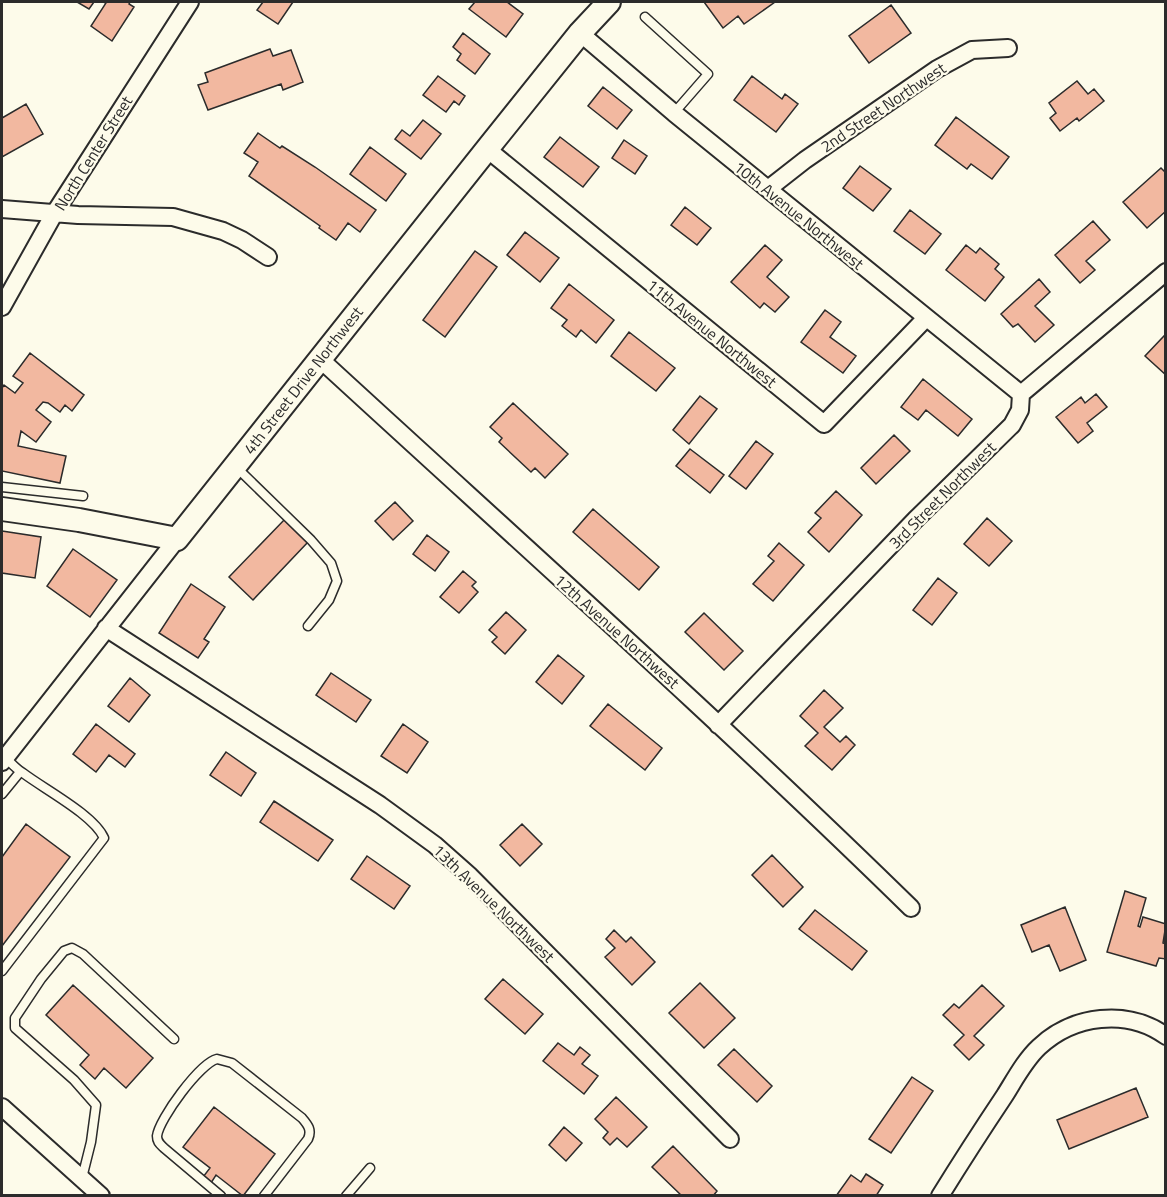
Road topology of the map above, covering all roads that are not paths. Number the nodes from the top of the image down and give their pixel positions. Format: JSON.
{"nodes":[{"id":1,"x":190,"y":2,"type":"edge"},
{"id":2,"x":609,"y":2,"type":"edge"},
{"id":3,"x":645,"y":17,"type":"dead end"},
{"id":4,"x":580,"y":33,"type":"junction"},
{"id":5,"x":1008,"y":48,"type":"dead end"},
{"id":6,"x":674,"y":113,"type":"junction"},
{"id":7,"x":487,"y":149,"type":"junction"},
{"id":8,"x":768,"y":189,"type":"junction"},
{"id":9,"x":2,"y":209,"type":"edge"},
{"id":10,"x":54,"y":214,"type":"junction"},
{"id":11,"x":268,"y":257,"type":"dead end"},
{"id":12,"x":1166,"y":272,"type":"edge"},
{"id":13,"x":2,"y":307,"type":"edge"},
{"id":14,"x":926,"y":318,"type":"junction"},
{"id":15,"x":320,"y":359,"type":"junction"},
{"id":16,"x":1021,"y":394,"type":"junction"},
{"id":17,"x":235,"y":466,"type":"junction"},
{"id":18,"x":2,"y":487,"type":"edge"},
{"id":19,"x":83,"y":496,"type":"dead end"},
{"id":20,"x":2,"y":509,"type":"edge"},
{"id":21,"x":177,"y":539,"type":"junction"},
{"id":22,"x":308,"y":626,"type":"dead end"},
{"id":23,"x":106,"y":628,"type":"junction"},
{"id":24,"x":718,"y":725,"type":"junction"},
{"id":25,"x":3,"y":760,"type":"edge"},
{"id":26,"x":20,"y":772,"type":"junction"},
{"id":27,"x":2,"y":794,"type":"edge"},
{"id":28,"x":910,"y":908,"type":"dead end"},
{"id":29,"x":2,"y":971,"type":"edge"},
{"id":30,"x":1166,"y":1036,"type":"edge"},
{"id":31,"x":174,"y":1039,"type":"dead end"},
{"id":32,"x":2,"y":1107,"type":"edge"},
{"id":33,"x":730,"y":1139,"type":"dead end"},
{"id":34,"x":370,"y":1168,"type":"dead end"},
{"id":35,"x":82,"y":1178,"type":"junction"},
{"id":36,"x":101,"y":1196,"type":"edge"},
{"id":37,"x":221,"y":1196,"type":"edge"},
{"id":38,"x":264,"y":1196,"type":"edge"},
{"id":39,"x":346,"y":1196,"type":"edge"},
{"id":40,"x":940,"y":1196,"type":"edge"}],
"edges":[{"from":1,"to":10,"type":"street","name":"North Center Street"},
{"from":2,"to":4,"type":"main road","name":"4th Street Drive Northwest"},
{"from":3,"to":6,"type":"lane"},
{"from":4,"to":6,"type":"street","name":"10th Avenue Northwest"},
{"from":4,"to":7,"type":"main road","name":"4th Street Drive Northwest"},
{"from":5,"to":8,"type":"street","name":"2nd Street Northwest"},
{"from":6,"to":8,"type":"street","name":"10th Avenue Northwest"},
{"from":7,"to":14,"type":"street","name":"11th Avenue Northwest"},
{"from":7,"to":15,"type":"main road","name":"4th Street Drive Northwest"},
{"from":8,"to":14,"type":"street","name":"10th Avenue Northwest"},
{"from":9,"to":10,"type":"street"},
{"from":10,"to":11,"type":"street"},
{"from":10,"to":13,"type":"street","name":"North Center Street"},
{"from":12,"to":16,"type":"street"},
{"from":14,"to":16,"type":"street","name":"10th Avenue Northwest"},
{"from":15,"to":17,"type":"main road","name":"4th Street Drive Northwest"},
{"from":15,"to":24,"type":"street","name":"12th Avenue Northwest"},
{"from":16,"to":24,"type":"street","name":"3rd Street Northwest"},
{"from":17,"to":21,"type":"main road","name":"4th Street Drive Northwest"},
{"from":17,"to":22,"type":"lane"},
{"from":18,"to":19,"type":"lane"},
{"from":20,"to":21,"type":"main road"},
{"from":21,"to":23,"type":"street","name":"4th Street Drive Northwest"},
{"from":23,"to":25,"type":"street","name":"4th Street Drive Northwest"},
{"from":23,"to":33,"type":"street","name":"13th Avenue Northwest"},
{"from":24,"to":28,"type":"street","name":"12th Avenue Northwest"},
{"from":25,"to":26,"type":"lane"},
{"from":26,"to":27,"type":"lane"},
{"from":26,"to":29,"type":"lane"},
{"from":30,"to":40,"type":"street"},
{"from":31,"to":35,"type":"lane"},
{"from":32,"to":35,"type":"street"},
{"from":34,"to":39,"type":"lane"},
{"from":35,"to":36,"type":"street"},
{"from":37,"to":38,"type":"lane"}]}
